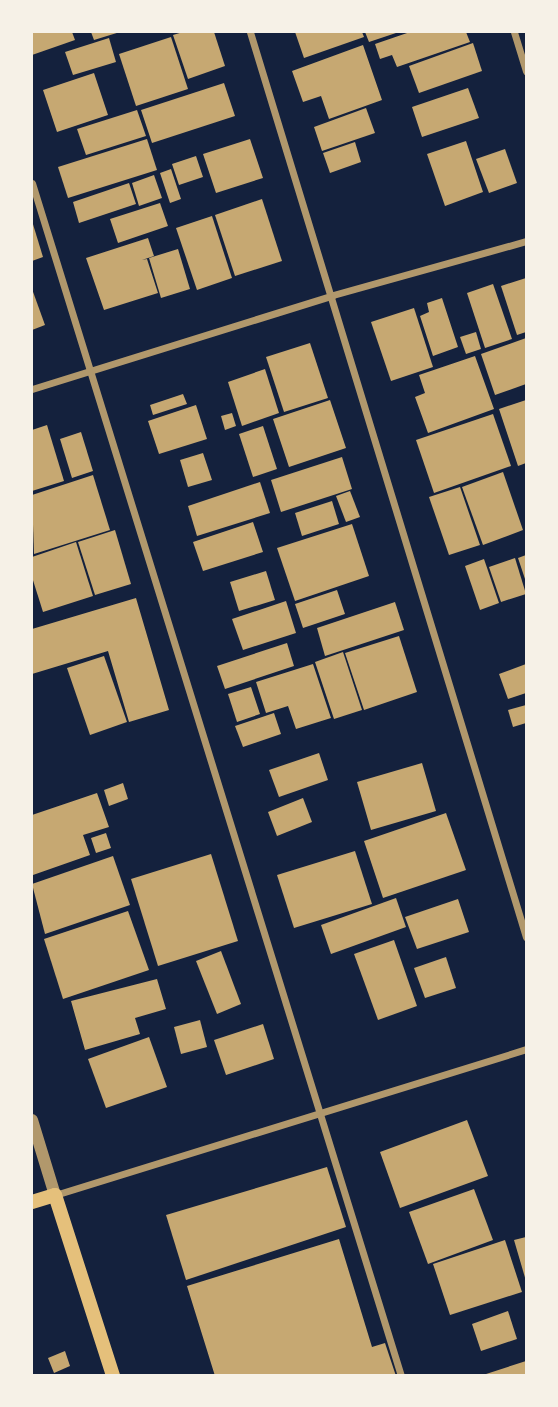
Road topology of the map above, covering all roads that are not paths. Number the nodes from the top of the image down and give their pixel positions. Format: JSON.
{"nodes":[{"id":1,"x":250,"y":32,"type":"edge"},
{"id":2,"x":514,"y":32,"type":"edge"},
{"id":3,"x":527,"y":71,"type":"edge"},
{"id":4,"x":32,"y":183,"type":"edge"},
{"id":5,"x":527,"y":241,"type":"edge"},
{"id":6,"x":333,"y":295,"type":"junction"},
{"id":7,"x":90,"y":370,"type":"junction"},
{"id":8,"x":32,"y":389,"type":"edge"},
{"id":9,"x":527,"y":937,"type":"edge"},
{"id":10,"x":527,"y":1049,"type":"edge"},
{"id":11,"x":322,"y":1113,"type":"junction"},
{"id":12,"x":32,"y":1120,"type":"edge"},
{"id":13,"x":55,"y":1195,"type":"junction"},
{"id":14,"x":32,"y":1202,"type":"edge"},
{"id":15,"x":113,"y":1376,"type":"edge"},
{"id":16,"x":401,"y":1376,"type":"edge"}],
"edges":[{"from":1,"to":6,"type":"street"},
{"from":2,"to":3,"type":"street"},
{"from":4,"to":7,"type":"street"},
{"from":5,"to":6,"type":"street"},
{"from":6,"to":7,"type":"street"},
{"from":6,"to":9,"type":"street"},
{"from":7,"to":8,"type":"street"},
{"from":7,"to":11,"type":"street"},
{"from":10,"to":11,"type":"street"},
{"from":11,"to":13,"type":"street"},
{"from":11,"to":16,"type":"street"},
{"from":12,"to":13,"type":"street"},
{"from":13,"to":14,"type":"main road"},
{"from":13,"to":15,"type":"main road"}]}
